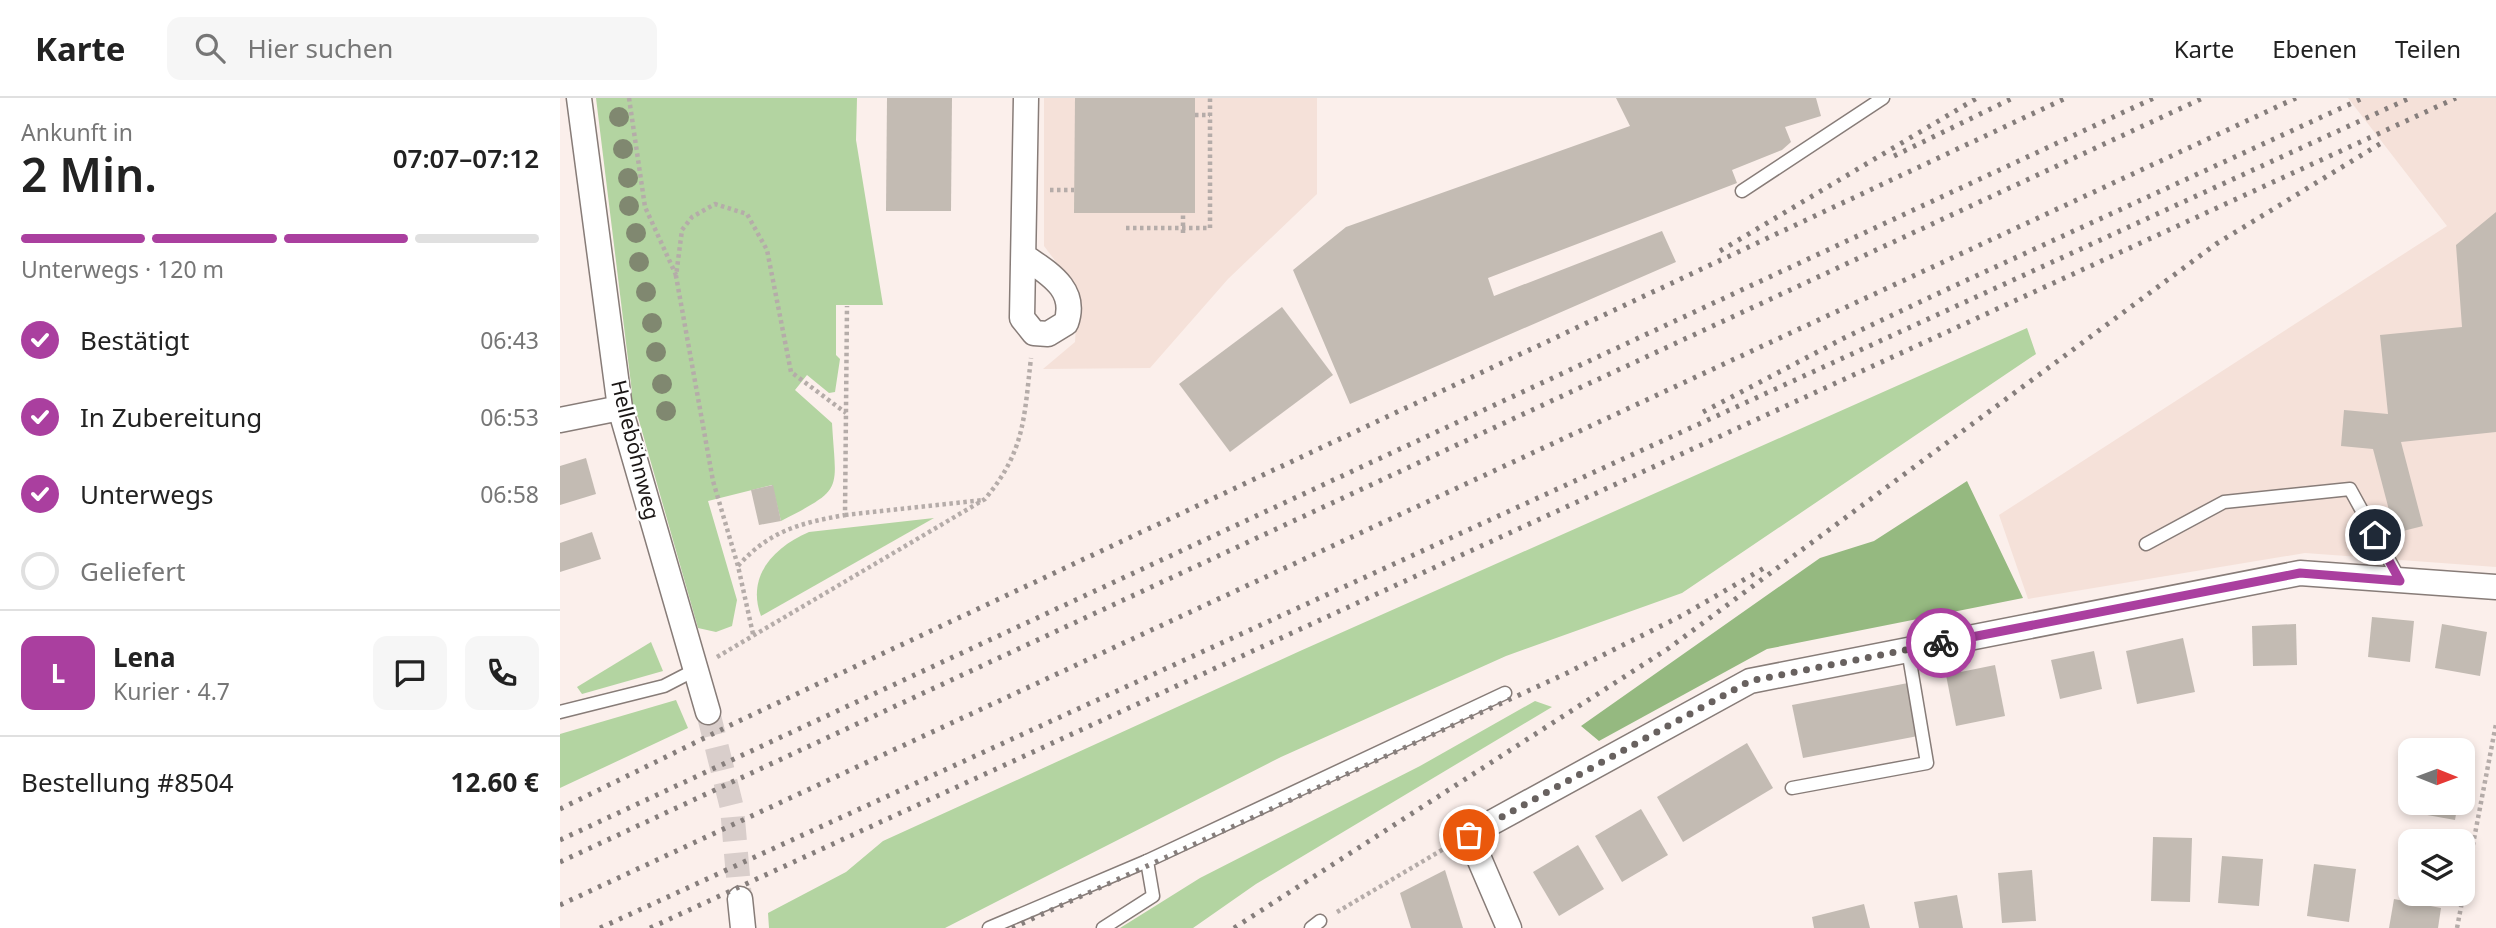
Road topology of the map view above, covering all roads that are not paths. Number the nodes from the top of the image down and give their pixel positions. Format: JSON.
{"nodes":[{"id":1,"x":579,"y":98,"type":"edge"},
{"id":2,"x":1026,"y":98,"type":"edge"},
{"id":3,"x":1883,"y":98,"type":"edge"},
{"id":4,"x":1742,"y":191,"type":"dead end"},
{"id":5,"x":1024,"y":256,"type":"junction"},
{"id":6,"x":620,"y":408,"type":"junction"},
{"id":7,"x":560,"y":421,"type":"edge"},
{"id":8,"x":2146,"y":544,"type":"dead end"},
{"id":9,"x":2400,"y":581,"type":"junction"},
{"id":10,"x":2496,"y":587,"type":"edge"},
{"id":11,"x":1908,"y":650,"type":"junction"},
{"id":12,"x":695,"y":670,"type":"junction"},
{"id":13,"x":1505,"y":693,"type":"dead end"},
{"id":14,"x":560,"y":712,"type":"edge"},
{"id":15,"x":709,"y":712,"type":"tunnel mouth"},
{"id":16,"x":1792,"y":788,"type":"dead end"},
{"id":17,"x":1147,"y":861,"type":"junction"},
{"id":18,"x":740,"y":900,"type":"tunnel mouth"},
{"id":19,"x":743,"y":928,"type":"edge"},
{"id":20,"x":989,"y":928,"type":"edge"},
{"id":21,"x":1103,"y":928,"type":"edge"},
{"id":22,"x":1509,"y":928,"type":"edge"}],
"edges":[{"from":1,"to":6,"type":"street","name":"Helleböhnweg"},
{"from":2,"to":5,"type":"street"},
{"from":3,"to":4,"type":"lane"},
{"from":5,"to":5,"type":"street"},
{"from":6,"to":7,"type":"street"},
{"from":6,"to":12,"type":"street","name":"Helleböhnweg"},
{"from":8,"to":9,"type":"lane"},
{"from":9,"to":10,"type":"street"},
{"from":9,"to":11,"type":"street"},
{"from":11,"to":16,"type":"lane"},
{"from":11,"to":22,"type":"street"},
{"from":12,"to":14,"type":"lane"},
{"from":12,"to":15,"type":"street","name":"Helleböhnweg"},
{"from":13,"to":17,"type":"lane"},
{"from":17,"to":20,"type":"lane"},
{"from":17,"to":21,"type":"lane"},
{"from":18,"to":19,"type":"street"}]}
